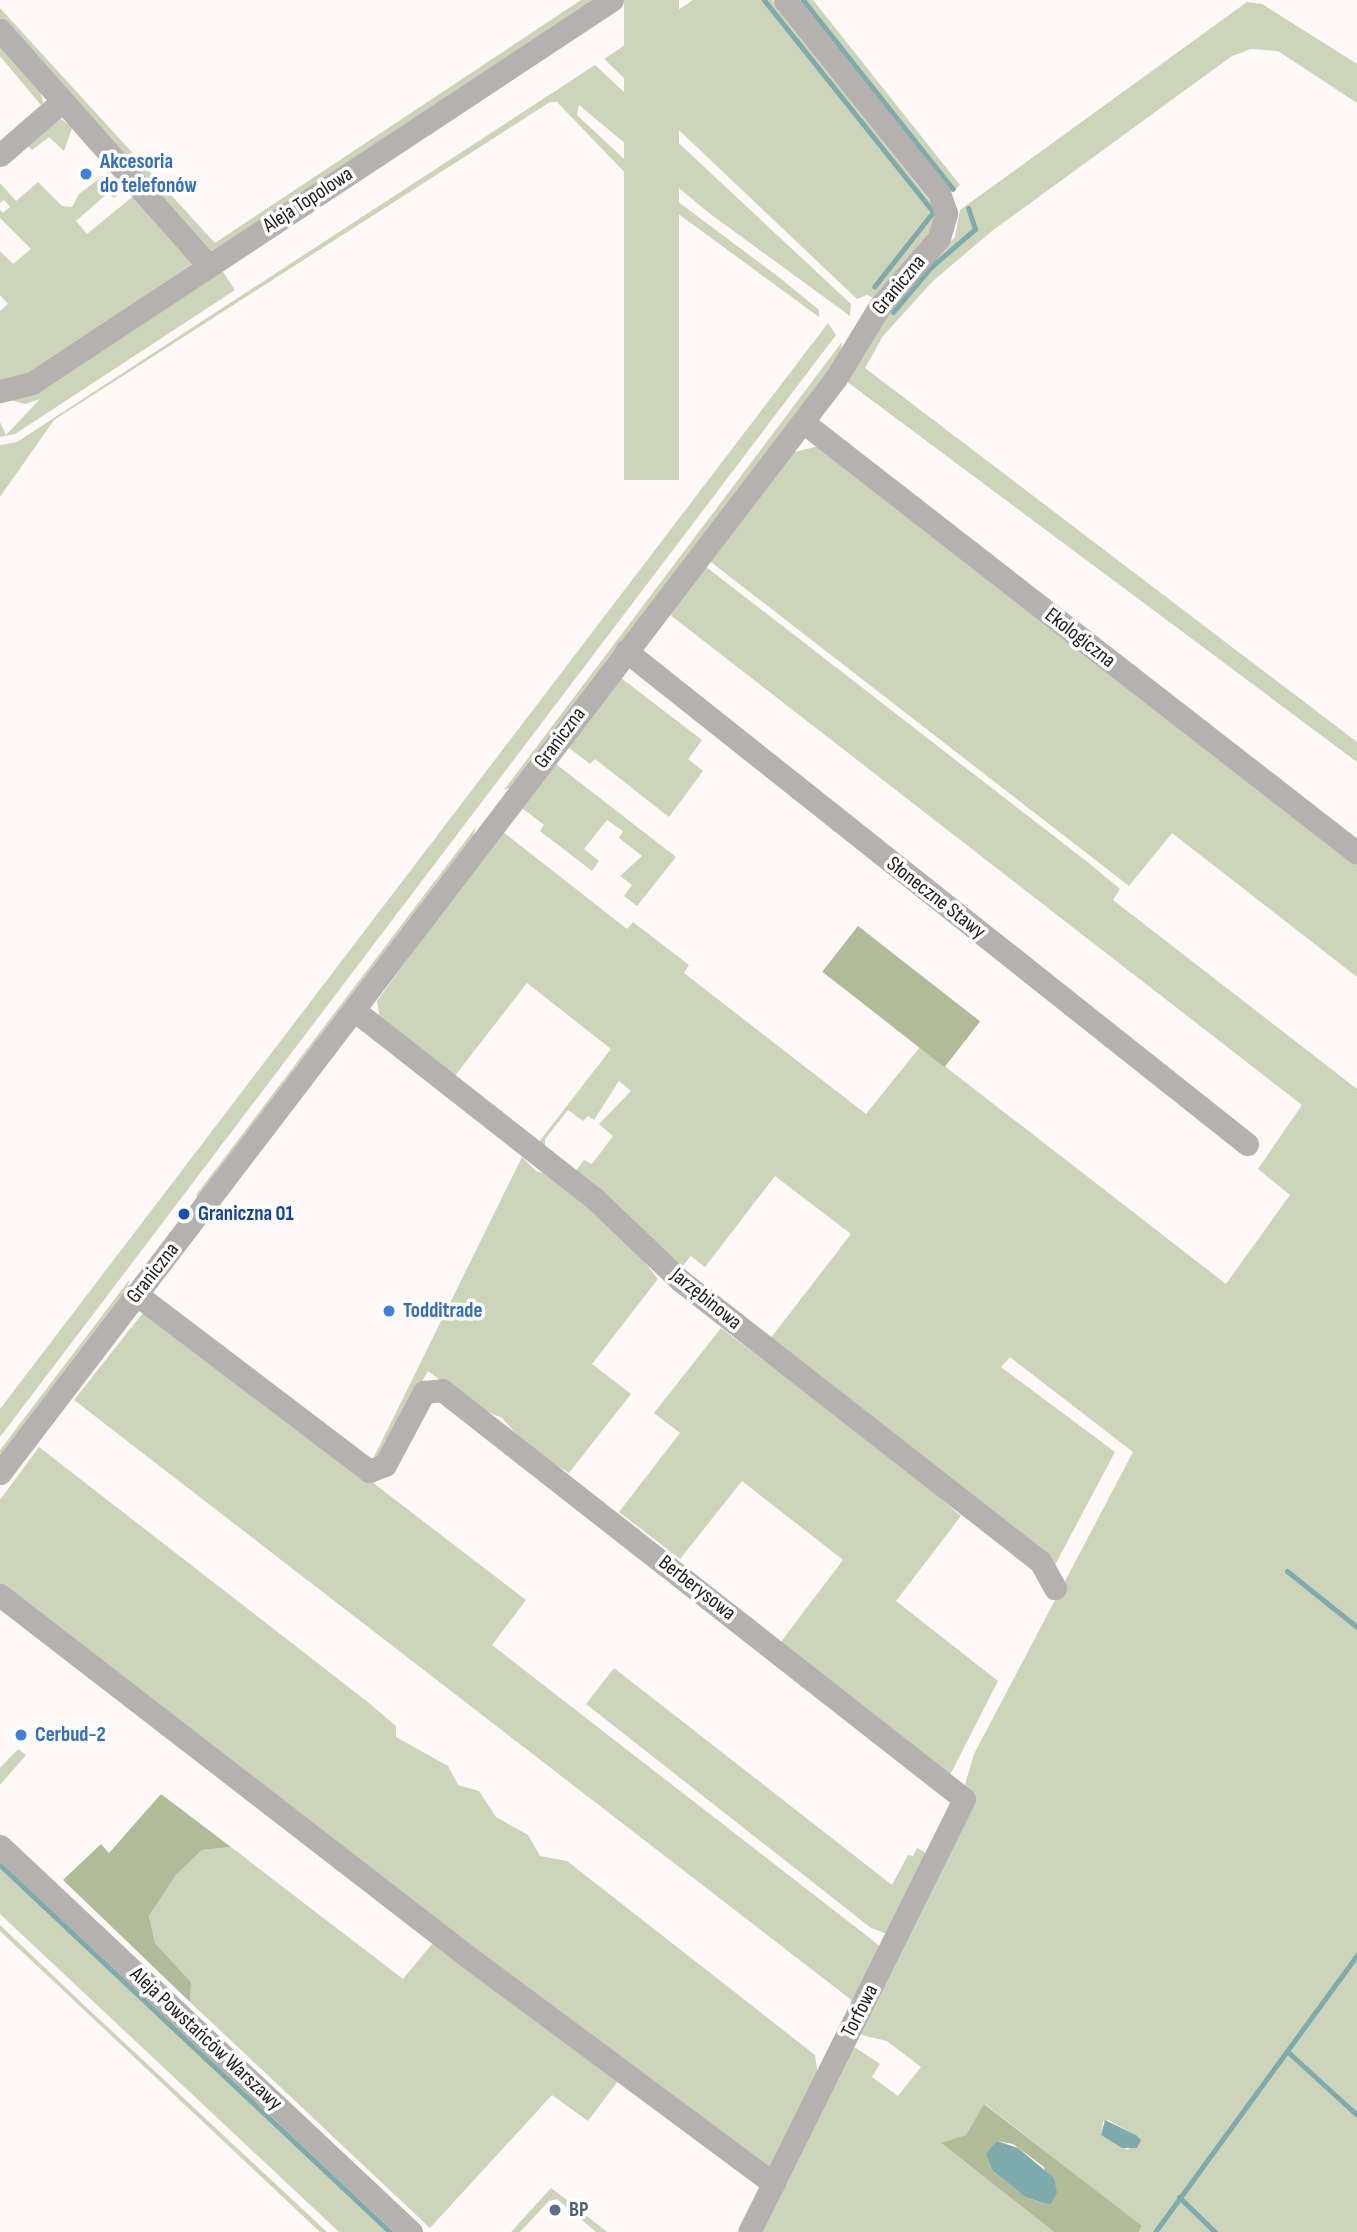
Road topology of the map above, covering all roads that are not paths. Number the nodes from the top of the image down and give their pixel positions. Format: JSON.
{"nodes":[{"id":1,"x":612,"y":0,"type":"edge"},
{"id":2,"x":785,"y":0,"type":"edge"},
{"id":3,"x":0,"y":30,"type":"edge"},
{"id":4,"x":61,"y":102,"type":"junction"},
{"id":5,"x":0,"y":155,"type":"edge"},
{"id":6,"x":208,"y":265,"type":"junction"},
{"id":7,"x":0,"y":391,"type":"edge"},
{"id":8,"x":803,"y":422,"type":"junction"},
{"id":9,"x":626,"y":651,"type":"junction"},
{"id":10,"x":1357,"y":853,"type":"edge"},
{"id":11,"x":354,"y":1010,"type":"junction"},
{"id":12,"x":1247,"y":1144,"type":"dead end"},
{"id":13,"x":136,"y":1294,"type":"junction"},
{"id":14,"x":0,"y":1473,"type":"edge"},
{"id":15,"x":1055,"y":1588,"type":"dead end"},
{"id":16,"x":0,"y":1595,"type":"edge"},
{"id":17,"x":957,"y":1791,"type":"joint"},
{"id":18,"x":0,"y":1846,"type":"edge"},
{"id":19,"x":774,"y":2184,"type":"junction"},
{"id":20,"x":411,"y":2232,"type":"edge"},
{"id":21,"x":749,"y":2232,"type":"edge"}],
"edges":[{"from":1,"to":6,"type":"street","name":"Aleja Topolowa"},
{"from":2,"to":8,"type":"street","name":"Graniczna"},
{"from":3,"to":4,"type":"street"},
{"from":4,"to":5,"type":"street"},
{"from":4,"to":6,"type":"street"},
{"from":6,"to":7,"type":"street","name":"Aleja Topolowa"},
{"from":8,"to":9,"type":"street","name":"Graniczna"},
{"from":8,"to":10,"type":"street","name":"Ekologiczna"},
{"from":9,"to":11,"type":"street","name":"Graniczna"},
{"from":9,"to":12,"type":"street","name":"Słoneczne Stawy"},
{"from":11,"to":13,"type":"street","name":"Graniczna"},
{"from":11,"to":15,"type":"street","name":"Jarzębinowa"},
{"from":13,"to":14,"type":"street","name":"Graniczna"},
{"from":13,"to":17,"type":"street","name":"Berberysowa"},
{"from":16,"to":19,"type":"street"},
{"from":17,"to":19,"type":"street","name":"Torfowa"},
{"from":18,"to":20,"type":"street","name":"Aleja Powstańców Warszawy"},
{"from":19,"to":21,"type":"street","name":"Torfowa"}]}
